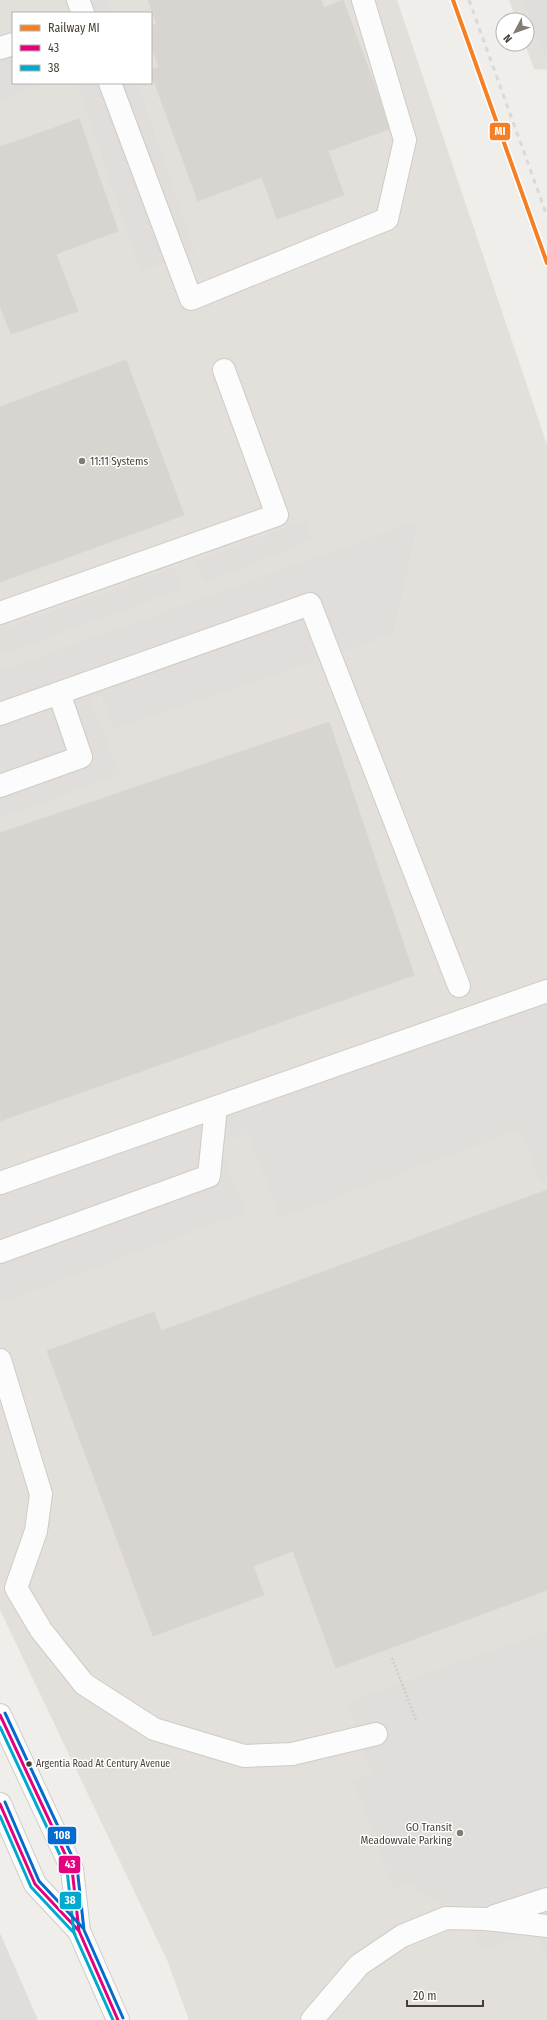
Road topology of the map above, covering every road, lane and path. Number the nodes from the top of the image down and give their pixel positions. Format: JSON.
{"nodes":[{"id":1,"x":78,"y":0,"type":"edge"},
{"id":2,"x":363,"y":0,"type":"edge"},
{"id":3,"x":83,"y":12,"type":"edge"},
{"id":4,"x":12,"y":44,"type":"edge"},
{"id":5,"x":0,"y":48,"type":"edge"},
{"id":6,"x":110,"y":84,"type":"edge"},
{"id":7,"x":224,"y":370,"type":"dead end"},
{"id":8,"x":0,"y":613,"type":"edge"},
{"id":9,"x":59,"y":693,"type":"junction"},
{"id":10,"x":0,"y":714,"type":"edge"},
{"id":11,"x":0,"y":786,"type":"edge"},
{"id":12,"x":459,"y":986,"type":"dead end"},
{"id":13,"x":547,"y":991,"type":"edge"},
{"id":14,"x":216,"y":1107,"type":"junction"},
{"id":15,"x":0,"y":1183,"type":"edge"},
{"id":16,"x":0,"y":1252,"type":"edge"},
{"id":17,"x":0,"y":1360,"type":"edge"},
{"id":18,"x":8,"y":1590,"type":"edge"},
{"id":19,"x":392,"y":1658,"type":"dead end"},
{"id":20,"x":0,"y":1715,"type":"edge"},
{"id":21,"x":416,"y":1720,"type":"dead end"},
{"id":22,"x":376,"y":1734,"type":"dead end"},
{"id":23,"x":0,"y":1804,"type":"edge"},
{"id":24,"x":547,"y":1899,"type":"edge"},
{"id":25,"x":486,"y":1919,"type":"junction"},
{"id":26,"x":547,"y":1926,"type":"edge"},
{"id":27,"x":79,"y":1932,"type":"junction"},
{"id":28,"x":118,"y":2020,"type":"edge"},
{"id":29,"x":312,"y":2020,"type":"edge"}],
"edges":[{"from":1,"to":3,"type":"street"},
{"from":2,"to":6,"type":"street"},
{"from":4,"to":5,"type":"street"},
{"from":7,"to":8,"type":"street"},
{"from":9,"to":10,"type":"street"},
{"from":9,"to":11,"type":"street"},
{"from":9,"to":12,"type":"street"},
{"from":13,"to":14,"type":"street"},
{"from":14,"to":15,"type":"street"},
{"from":14,"to":16,"type":"street"},
{"from":17,"to":18,"type":"street"},
{"from":18,"to":22,"type":"street"},
{"from":19,"to":21,"type":"path"},
{"from":20,"to":27,"type":"street"},
{"from":23,"to":27,"type":"street"},
{"from":24,"to":25,"type":"street"},
{"from":25,"to":26,"type":"street"},
{"from":25,"to":29,"type":"street"},
{"from":27,"to":28,"type":"street"}]}
